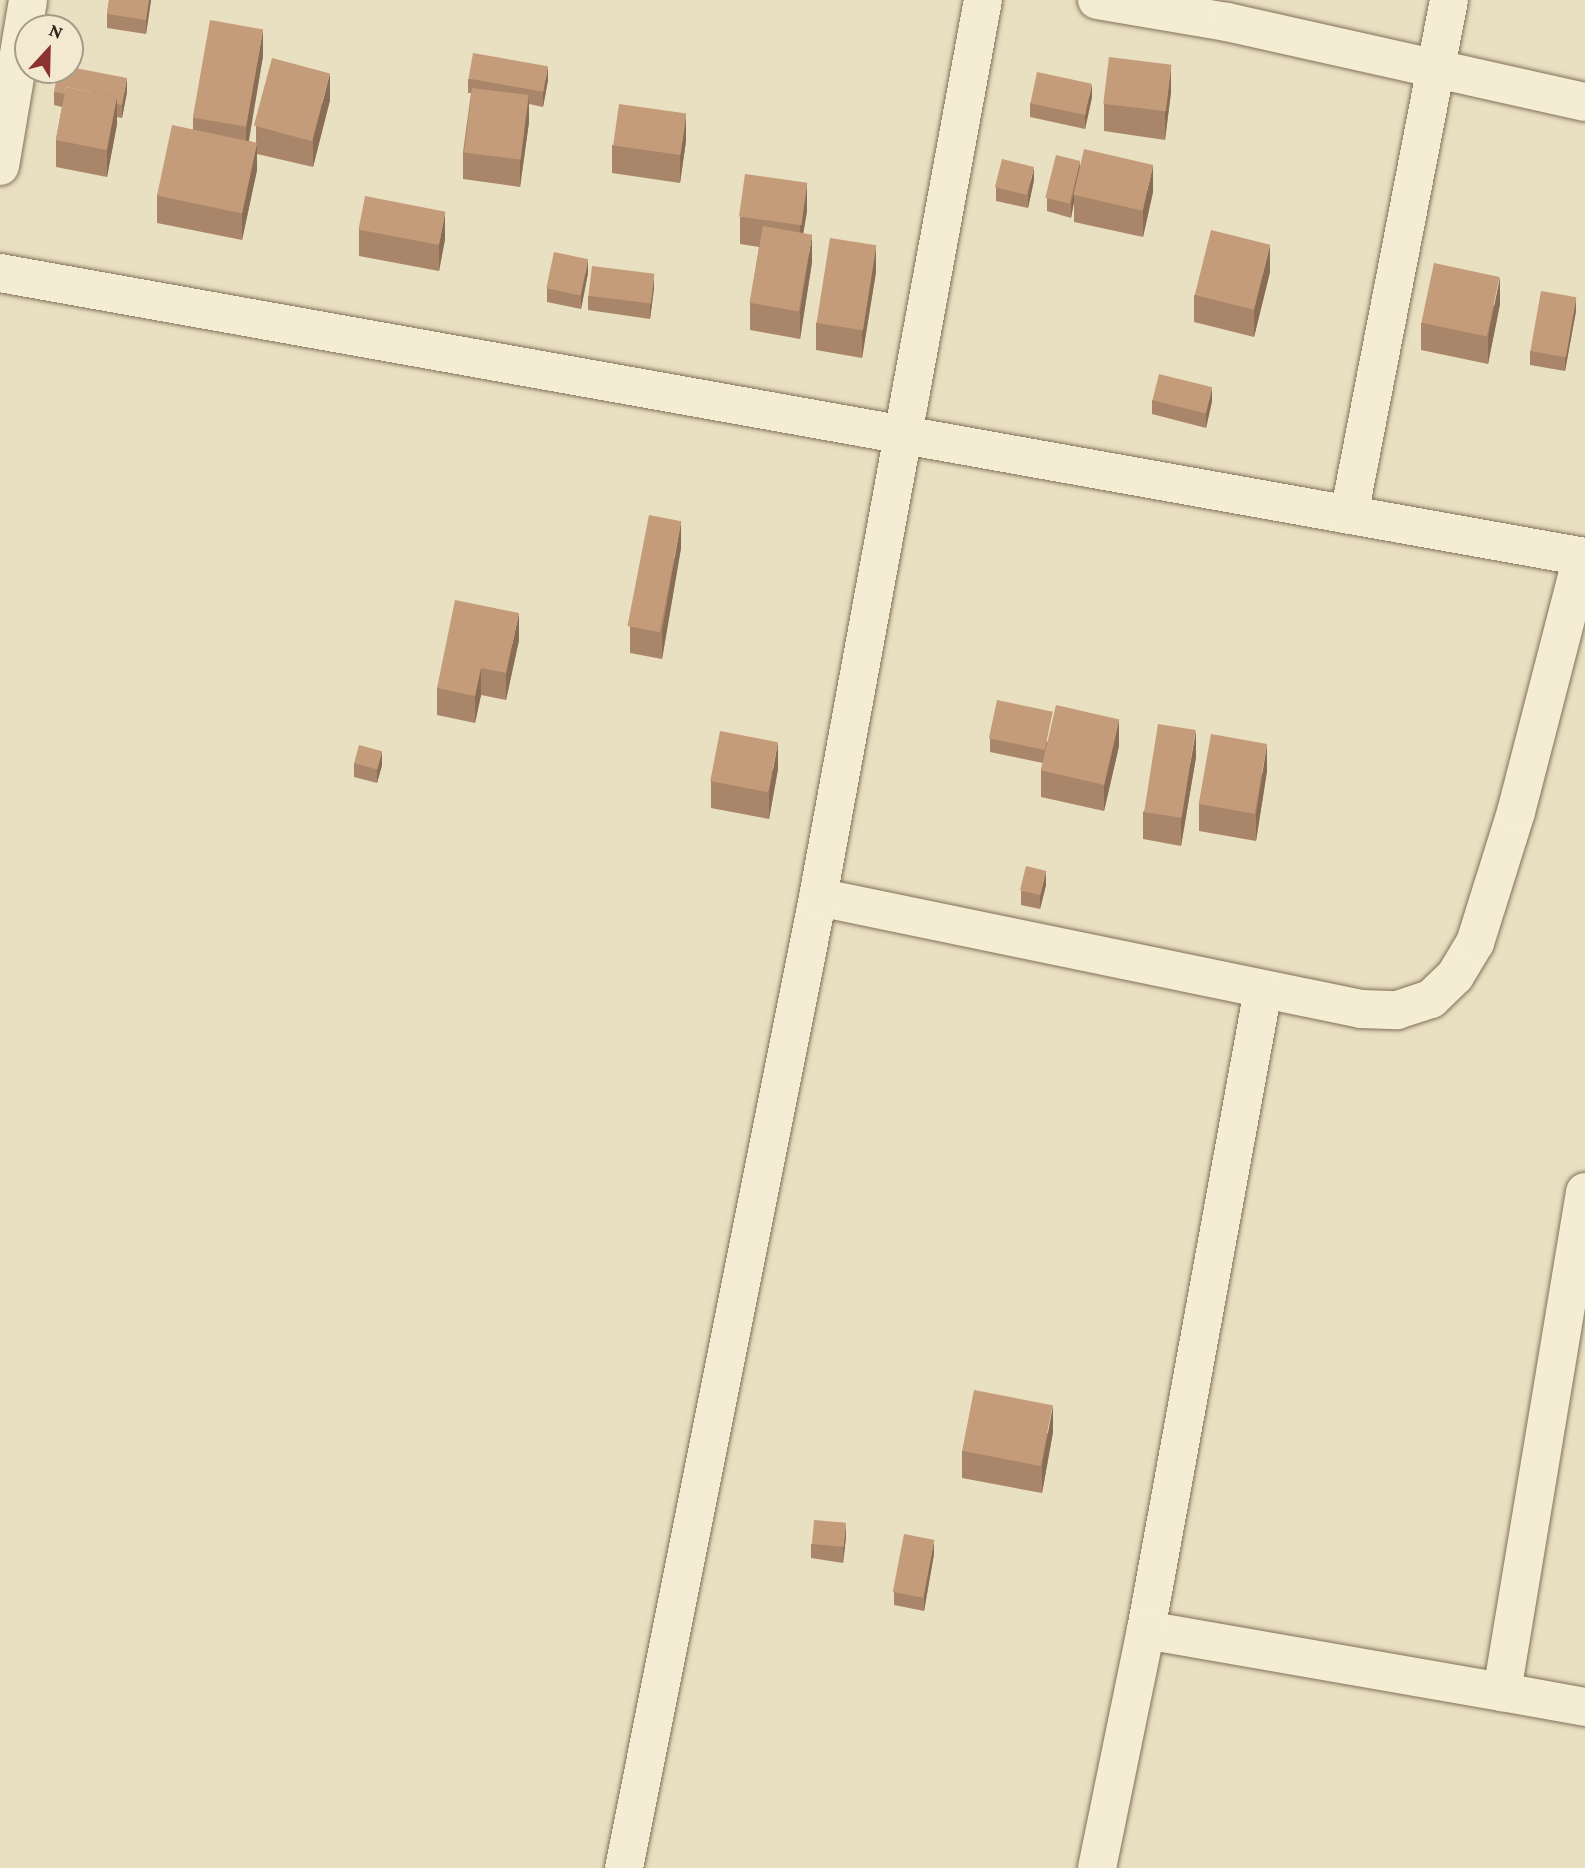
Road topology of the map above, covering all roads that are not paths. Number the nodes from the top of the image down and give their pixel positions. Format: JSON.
{"nodes":[{"id":1,"x":28,"y":0,"type":"edge"},
{"id":2,"x":983,"y":0,"type":"edge"},
{"id":3,"x":1097,"y":0,"type":"edge"},
{"id":4,"x":1449,"y":0,"type":"edge"},
{"id":5,"x":1436,"y":68,"type":"junction"},
{"id":6,"x":1585,"y":102,"type":"edge"},
{"id":7,"x":0,"y":166,"type":"edge"},
{"id":8,"x":0,"y":273,"type":"edge"},
{"id":9,"x":905,"y":435,"type":"junction"},
{"id":10,"x":1349,"y":515,"type":"junction"},
{"id":11,"x":1583,"y":557,"type":"edge"},
{"id":12,"x":818,"y":897,"type":"junction"},
{"id":13,"x":1263,"y":990,"type":"junction"},
{"id":14,"x":1585,"y":1192,"type":"edge"},
{"id":15,"x":1146,"y":1630,"type":"junction"},
{"id":16,"x":1502,"y":1692,"type":"junction"},
{"id":17,"x":1585,"y":1707,"type":"edge"},
{"id":18,"x":624,"y":1868,"type":"edge"},
{"id":19,"x":1097,"y":1868,"type":"edge"}],
"edges":[{"from":1,"to":7,"type":"street"},
{"from":2,"to":9,"type":"street"},
{"from":3,"to":5,"type":"street"},
{"from":4,"to":5,"type":"street"},
{"from":5,"to":6,"type":"street"},
{"from":5,"to":10,"type":"street"},
{"from":8,"to":9,"type":"street"},
{"from":9,"to":10,"type":"street"},
{"from":9,"to":12,"type":"street"},
{"from":10,"to":11,"type":"street"},
{"from":11,"to":13,"type":"street"},
{"from":12,"to":13,"type":"street"},
{"from":12,"to":18,"type":"street"},
{"from":13,"to":15,"type":"street"},
{"from":14,"to":16,"type":"street"},
{"from":15,"to":16,"type":"street"},
{"from":15,"to":19,"type":"street"},
{"from":16,"to":17,"type":"street"}]}
